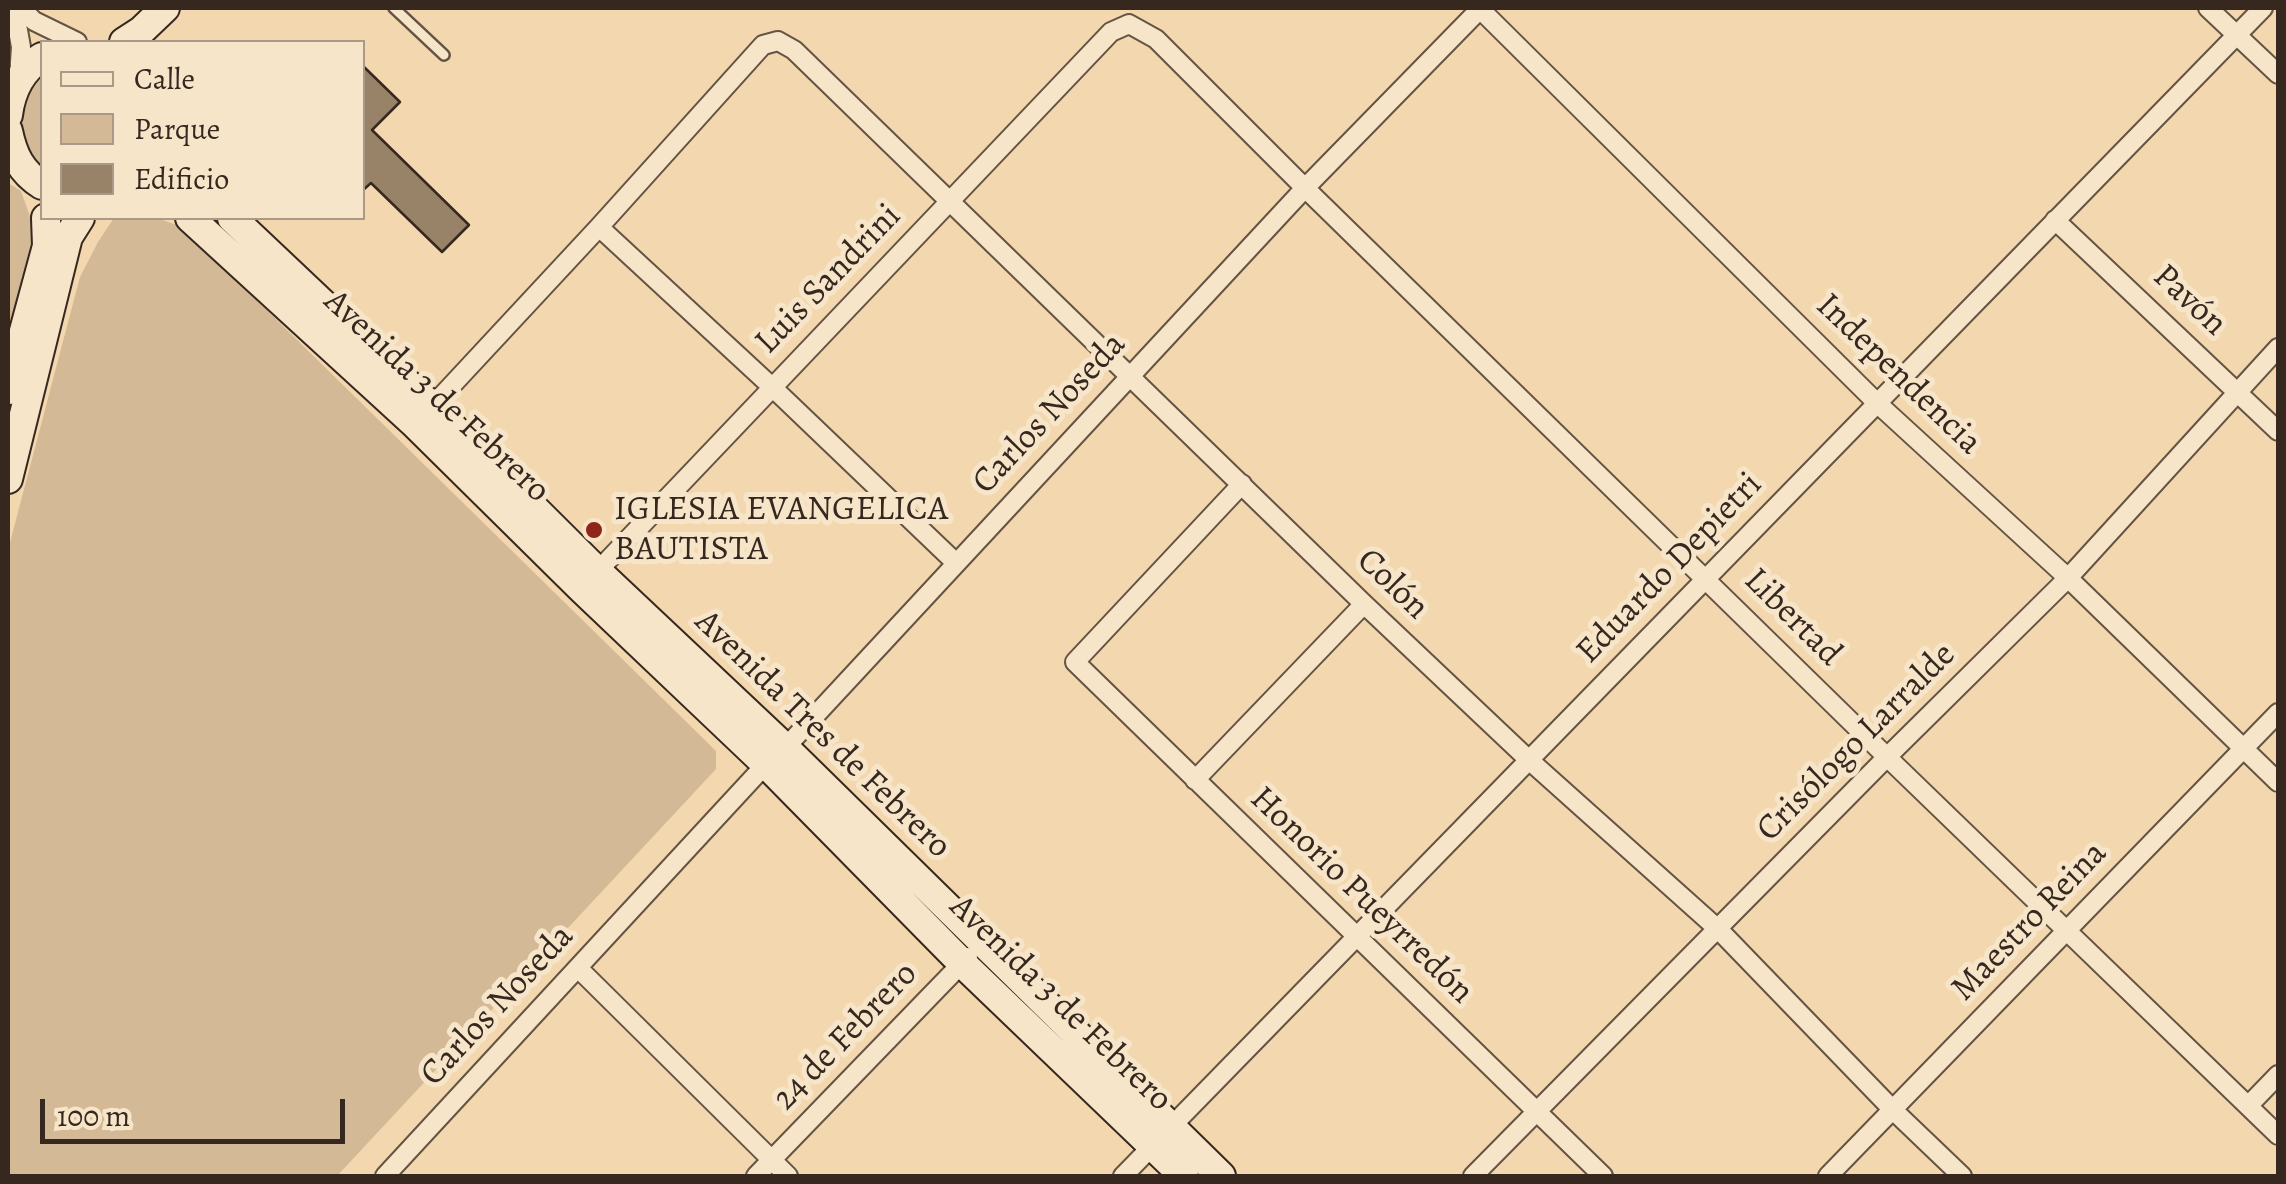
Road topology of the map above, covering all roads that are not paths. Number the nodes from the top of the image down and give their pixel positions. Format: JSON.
{"nodes":[{"id":1,"x":17,"y":8,"type":"edge"},
{"id":2,"x":168,"y":8,"type":"edge"},
{"id":3,"x":394,"y":8,"type":"edge"},
{"id":4,"x":1480,"y":8,"type":"edge"},
{"id":5,"x":2208,"y":8,"type":"edge"},
{"id":6,"x":2263,"y":8,"type":"edge"},
{"id":7,"x":1129,"y":24,"type":"joint"},
{"id":8,"x":2236,"y":35,"type":"junction"},
{"id":9,"x":73,"y":40,"type":"edge"},
{"id":10,"x":127,"y":40,"type":"edge"},
{"id":11,"x":157,"y":40,"type":"edge"},
{"id":12,"x":444,"y":56,"type":"dead end"},
{"id":13,"x":40,"y":59,"type":"edge"},
{"id":14,"x":2278,"y":74,"type":"edge"},
{"id":15,"x":11,"y":99,"type":"edge"},
{"id":16,"x":9,"y":144,"type":"edge"},
{"id":17,"x":39,"y":188,"type":"edge"},
{"id":18,"x":1305,"y":188,"type":"junction"},
{"id":19,"x":950,"y":201,"type":"junction"},
{"id":20,"x":46,"y":220,"type":"edge"},
{"id":21,"x":79,"y":220,"type":"edge"},
{"id":22,"x":192,"y":220,"type":"edge"},
{"id":23,"x":2055,"y":220,"type":"junction"},
{"id":24,"x":235,"y":221,"type":"edge"},
{"id":25,"x":599,"y":227,"type":"junction"},
{"id":26,"x":2278,"y":348,"type":"edge"},
{"id":27,"x":1130,"y":376,"type":"junction"},
{"id":28,"x":772,"y":387,"type":"junction"},
{"id":29,"x":8,"y":390,"type":"edge"},
{"id":30,"x":2238,"y":391,"type":"junction"},
{"id":31,"x":1877,"y":402,"type":"junction"},
{"id":32,"x":424,"y":416,"type":"junction"},
{"id":33,"x":2278,"y":431,"type":"edge"},
{"id":34,"x":8,"y":478,"type":"edge"},
{"id":35,"x":1242,"y":484,"type":"junction"},
{"id":36,"x":956,"y":563,"type":"junction"},
{"id":37,"x":1706,"y":578,"type":"junction"},
{"id":38,"x":2068,"y":578,"type":"junction"},
{"id":39,"x":589,"y":580,"type":"junction"},
{"id":40,"x":1364,"y":604,"type":"junction"},
{"id":41,"x":2278,"y":713,"type":"edge"},
{"id":42,"x":2243,"y":748,"type":"junction"},
{"id":43,"x":775,"y":756,"type":"junction"},
{"id":44,"x":1887,"y":757,"type":"junction"},
{"id":45,"x":1529,"y":760,"type":"junction"},
{"id":46,"x":1195,"y":780,"type":"junction"},
{"id":47,"x":2278,"y":782,"type":"edge"},
{"id":48,"x":1718,"y":930,"type":"junction"},
{"id":49,"x":2067,"y":932,"type":"junction"},
{"id":50,"x":1356,"y":937,"type":"junction"},
{"id":51,"x":972,"y":953,"type":"junction"},
{"id":52,"x":578,"y":968,"type":"junction"},
{"id":53,"x":2278,"y":1075,"type":"edge"},
{"id":54,"x":2248,"y":1106,"type":"junction"},
{"id":55,"x":1893,"y":1110,"type":"junction"},
{"id":56,"x":1537,"y":1111,"type":"junction"},
{"id":57,"x":2278,"y":1135,"type":"edge"},
{"id":58,"x":1162,"y":1137,"type":"junction"},
{"id":59,"x":772,"y":1160,"type":"junction"},
{"id":60,"x":396,"y":1173,"type":"edge"},
{"id":61,"x":756,"y":1176,"type":"edge"},
{"id":62,"x":788,"y":1176,"type":"edge"},
{"id":63,"x":1123,"y":1176,"type":"edge"},
{"id":64,"x":1184,"y":1176,"type":"edge"},
{"id":65,"x":1221,"y":1176,"type":"edge"},
{"id":66,"x":1473,"y":1176,"type":"edge"},
{"id":67,"x":1603,"y":1176,"type":"edge"},
{"id":68,"x":1828,"y":1176,"type":"edge"},
{"id":69,"x":1962,"y":1176,"type":"edge"}],
"edges":[{"from":1,"to":9,"type":"street"},
{"from":1,"to":15,"type":"street"},
{"from":2,"to":10,"type":"main road"},
{"from":2,"to":11,"type":"main road"},
{"from":3,"to":12,"type":"lane"},
{"from":4,"to":18,"type":"street","name":"Carlos Noseda"},
{"from":4,"to":31,"type":"street","name":"Independencia"},
{"from":5,"to":8,"type":"street"},
{"from":6,"to":8,"type":"street","name":"Eduardo Depietri"},
{"from":7,"to":18,"type":"street","name":"Libertad"},
{"from":7,"to":19,"type":"street","name":"Luis Sandrini"},
{"from":8,"to":14,"type":"street"},
{"from":8,"to":23,"type":"street","name":"Eduardo Depietri"},
{"from":13,"to":15,"type":"main road"},
{"from":16,"to":17,"type":"main road"},
{"from":18,"to":27,"type":"street","name":"Carlos Noseda"},
{"from":18,"to":37,"type":"street","name":"Libertad"},
{"from":19,"to":25,"type":"street","name":"Colón"},
{"from":19,"to":27,"type":"street","name":"Colón"},
{"from":19,"to":28,"type":"street","name":"Luis Sandrini"},
{"from":20,"to":29,"type":"main road"},
{"from":21,"to":34,"type":"main road"},
{"from":22,"to":32,"type":"main road","name":"Avenida 3 de Febrero"},
{"from":23,"to":30,"type":"street","name":"Pavón"},
{"from":23,"to":31,"type":"street","name":"Eduardo Depietri"},
{"from":24,"to":32,"type":"main road","name":"Avenida Tres de Febrero"},
{"from":25,"to":28,"type":"street"},
{"from":25,"to":32,"type":"street"},
{"from":26,"to":30,"type":"street","name":"Crisólogo Larralde"},
{"from":27,"to":35,"type":"street","name":"Colón"},
{"from":27,"to":36,"type":"street","name":"Carlos Noseda"},
{"from":28,"to":36,"type":"street"},
{"from":28,"to":39,"type":"street","name":"Luis Sandrini"},
{"from":30,"to":33,"type":"street","name":"Pavón"},
{"from":30,"to":38,"type":"street","name":"Crisólogo Larralde"},
{"from":31,"to":37,"type":"street","name":"Eduardo Depietri"},
{"from":31,"to":38,"type":"street","name":"Independencia"},
{"from":32,"to":39,"type":"main road","name":"Avenida Tres de Febrero"},
{"from":35,"to":40,"type":"street","name":"Colón"},
{"from":35,"to":46,"type":"street","name":"Honorio Pueyrredón"},
{"from":36,"to":43,"type":"street","name":"Carlos Noseda"},
{"from":37,"to":44,"type":"street","name":"Libertad"},
{"from":37,"to":45,"type":"street","name":"Eduardo Depietri"},
{"from":38,"to":42,"type":"street","name":"Independencia"},
{"from":38,"to":44,"type":"street","name":"Crisólogo Larralde"},
{"from":39,"to":43,"type":"main road","name":"Avenida Tres de Febrero"},
{"from":40,"to":45,"type":"street","name":"Colón"},
{"from":40,"to":46,"type":"street"},
{"from":41,"to":42,"type":"street","name":"Maestro Reina"},
{"from":42,"to":47,"type":"street","name":"Independencia"},
{"from":42,"to":49,"type":"street","name":"Maestro Reina"},
{"from":43,"to":51,"type":"main road","name":"Avenida Tres de Febrero"},
{"from":43,"to":52,"type":"street","name":"Carlos Noseda"},
{"from":44,"to":48,"type":"street","name":"Crisólogo Larralde"},
{"from":44,"to":49,"type":"street","name":"Libertad"},
{"from":45,"to":48,"type":"street","name":"Colón"},
{"from":45,"to":50,"type":"street","name":"Eduardo Depietri"},
{"from":46,"to":50,"type":"street","name":"Honorio Pueyrredón"},
{"from":48,"to":55,"type":"street","name":"Colón"},
{"from":48,"to":56,"type":"street","name":"Crisólogo Larralde"},
{"from":49,"to":54,"type":"street","name":"Libertad"},
{"from":49,"to":55,"type":"street","name":"Maestro Reina"},
{"from":50,"to":56,"type":"street","name":"Honorio Pueyrredón"},
{"from":50,"to":58,"type":"street","name":"Eduardo Depietri"},
{"from":51,"to":58,"type":"main road","name":"Avenida Tres de Febrero"},
{"from":51,"to":59,"type":"street","name":"24 de Febrero"},
{"from":52,"to":59,"type":"street"},
{"from":52,"to":60,"type":"street","name":"Carlos Noseda"},
{"from":53,"to":54,"type":"street"},
{"from":54,"to":57,"type":"street","name":"Libertad"},
{"from":55,"to":68,"type":"street","name":"Maestro Reina"},
{"from":55,"to":69,"type":"street","name":"Colón"},
{"from":56,"to":66,"type":"street","name":"Crisólogo Larralde"},
{"from":56,"to":67,"type":"street","name":"Honorio Pueyrredón"},
{"from":58,"to":63,"type":"street","name":"Eduardo Depietri"},
{"from":58,"to":64,"type":"main road","name":"Avenida 3 de Febrero"},
{"from":58,"to":65,"type":"main road","name":"Avenida Tres de Febrero"},
{"from":59,"to":61,"type":"street","name":"24 de Febrero"},
{"from":59,"to":62,"type":"street"}]}
